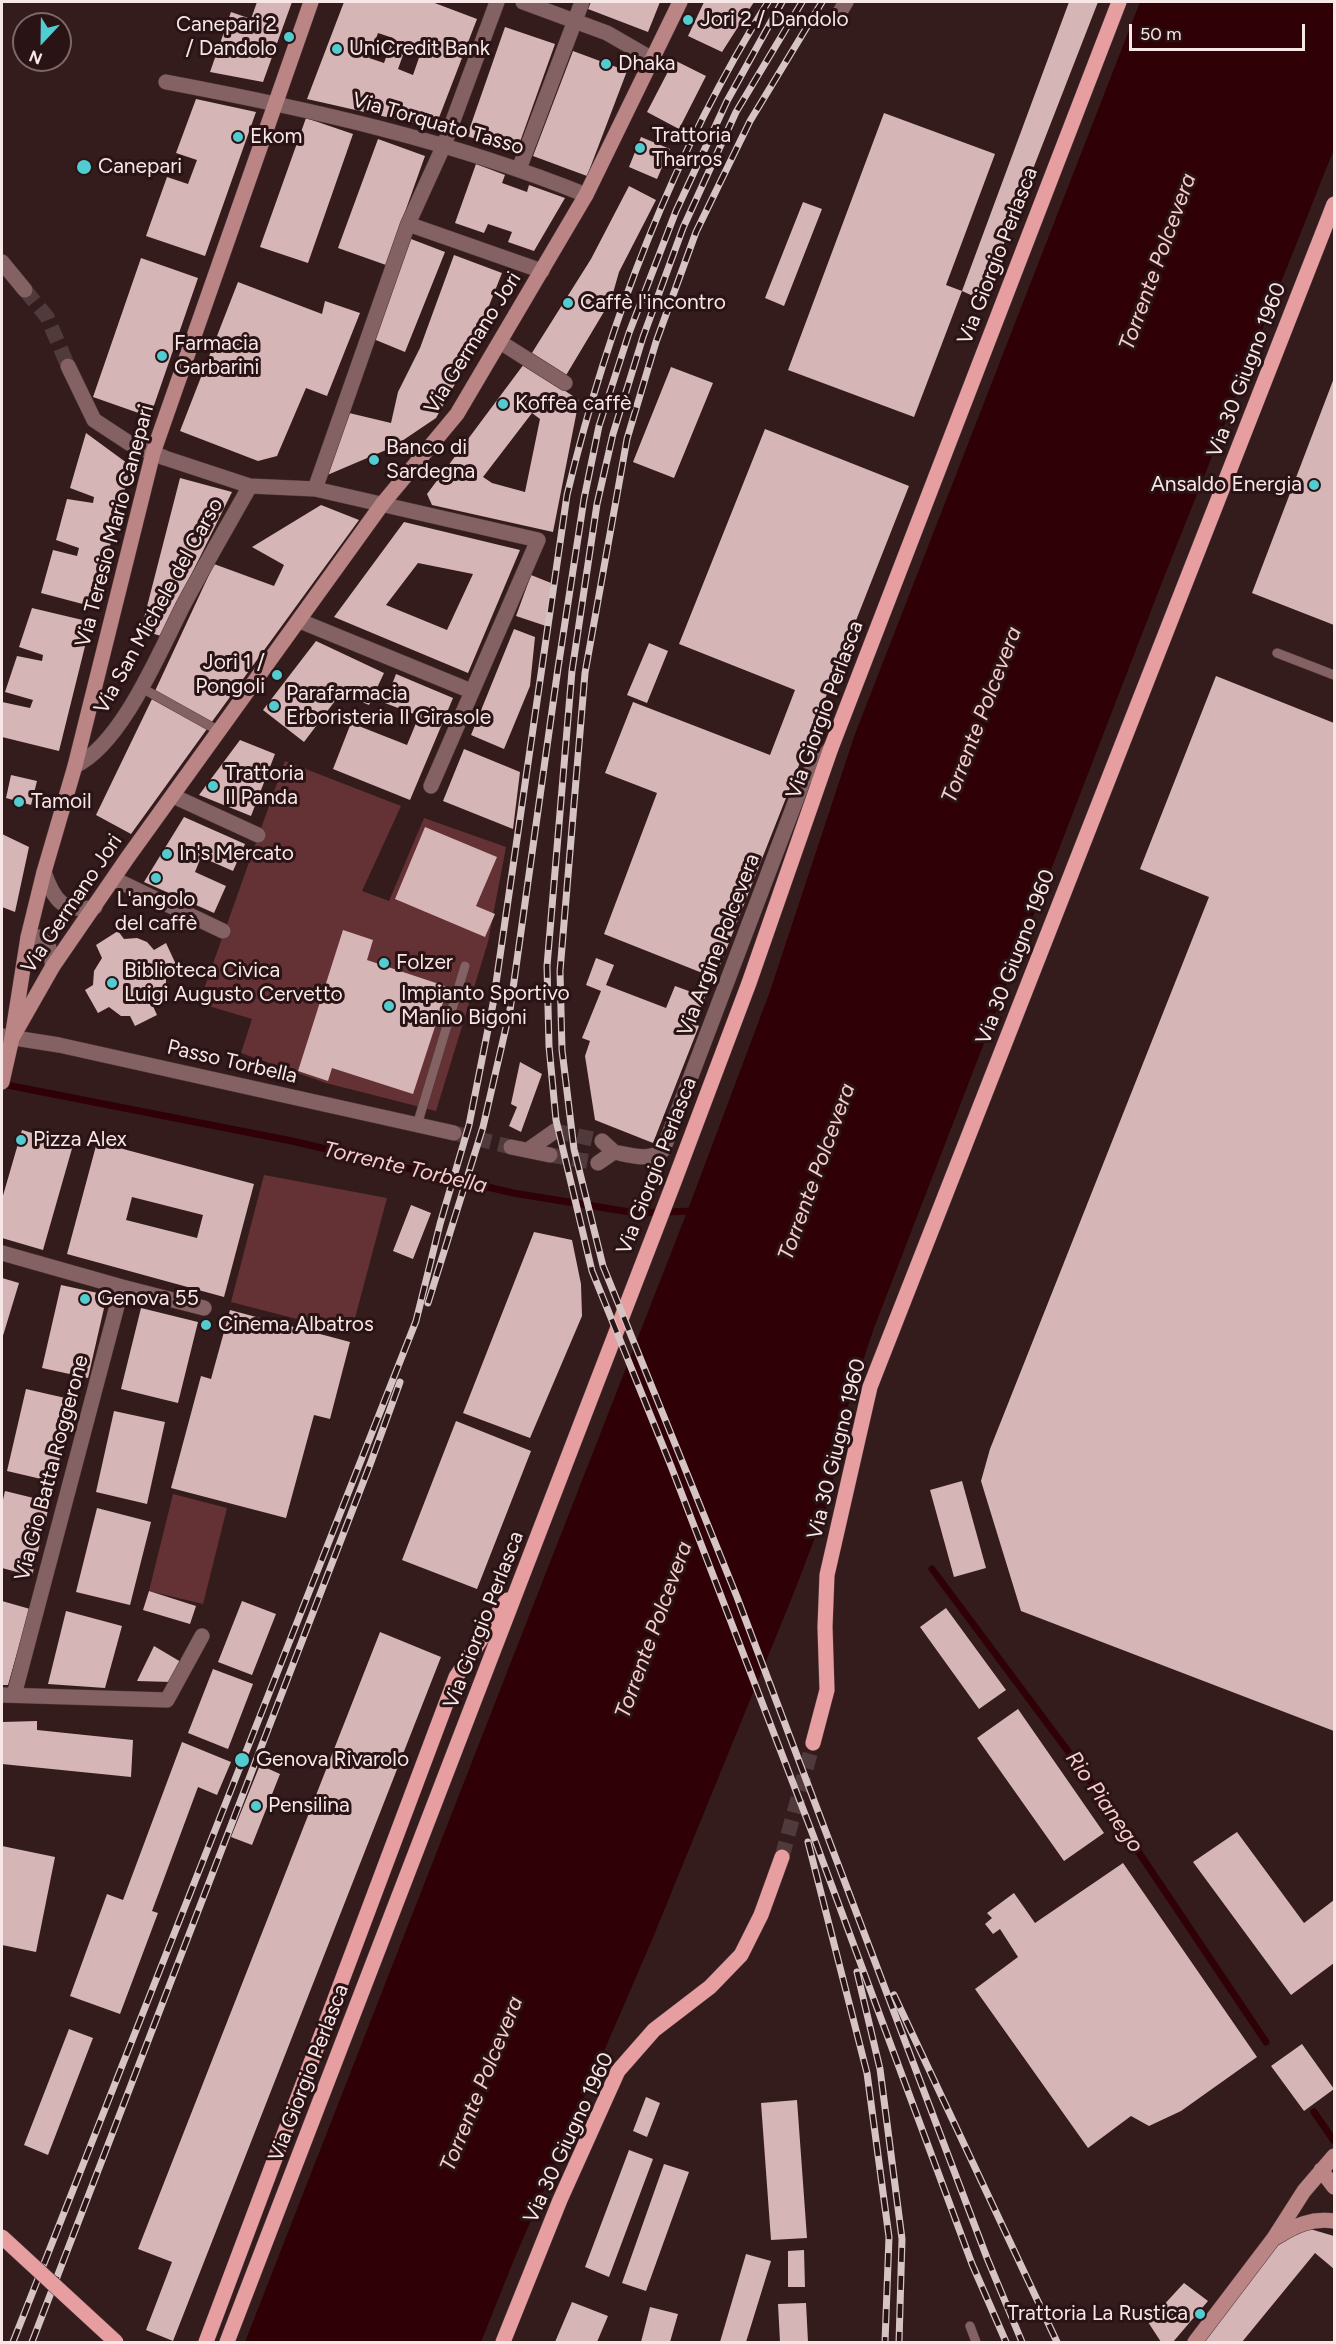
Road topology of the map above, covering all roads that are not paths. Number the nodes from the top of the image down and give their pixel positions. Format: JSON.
{"nodes":[{"id":1,"x":311,"y":2,"type":"edge"},
{"id":2,"x":497,"y":2,"type":"edge"},
{"id":3,"x":523,"y":2,"type":"edge"},
{"id":4,"x":582,"y":2,"type":"edge"},
{"id":5,"x":680,"y":2,"type":"edge"},
{"id":6,"x":1119,"y":2,"type":"edge"},
{"id":7,"x":574,"y":21,"type":"junction"},
{"id":8,"x":652,"y":59,"type":"junction"},
{"id":9,"x":166,"y":82,"type":"dead end"},
{"id":10,"x":276,"y":102,"type":"junction"},
{"id":11,"x":444,"y":145,"type":"junction"},
{"id":12,"x":519,"y":169,"type":"junction"},
{"id":13,"x":586,"y":195,"type":"junction"},
{"id":14,"x":1335,"y":204,"type":"edge"},
{"id":15,"x":408,"y":225,"type":"junction"},
{"id":16,"x":2,"y":262,"type":"edge"},
{"id":17,"x":542,"y":271,"type":"junction"},
{"id":18,"x":25,"y":290,"type":"tunnel mouth"},
{"id":19,"x":500,"y":342,"type":"junction"},
{"id":20,"x":68,"y":366,"type":"tunnel mouth"},
{"id":21,"x":565,"y":382,"type":"dead end"},
{"id":22,"x":153,"y":453,"type":"junction"},
{"id":23,"x":250,"y":486,"type":"junction"},
{"id":24,"x":315,"y":489,"type":"junction"},
{"id":25,"x":383,"y":503,"type":"junction"},
{"id":26,"x":300,"y":621,"type":"junction"},
{"id":27,"x":1277,"y":652,"type":"dead end"},
{"id":28,"x":1335,"y":675,"type":"edge"},
{"id":29,"x":140,"y":687,"type":"junction"},
{"id":30,"x":471,"y":691,"type":"junction"},
{"id":31,"x":219,"y":731,"type":"junction"},
{"id":32,"x":831,"y":748,"type":"junction"},
{"id":33,"x":75,"y":766,"type":"junction"},
{"id":34,"x":431,"y":786,"type":"dead end"},
{"id":35,"x":172,"y":796,"type":"junction"},
{"id":36,"x":258,"y":835,"type":"dead end"},
{"id":37,"x":44,"y":872,"type":"junction"},
{"id":38,"x":114,"y":879,"type":"junction"},
{"id":39,"x":95,"y":907,"type":"junction"},
{"id":40,"x":223,"y":931,"type":"dead end"},
{"id":41,"x":28,"y":937,"type":"junction"},
{"id":42,"x":53,"y":966,"type":"junction"},
{"id":43,"x":465,"y":966,"type":"dead end"},
{"id":44,"x":8,"y":1040,"type":"edge"},
{"id":45,"x":2,"y":1082,"type":"edge"},
{"id":46,"x":417,"y":1125,"type":"junction"},
{"id":47,"x":555,"y":1131,"type":"dead end"},
{"id":48,"x":454,"y":1133,"type":"tunnel mouth"},
{"id":49,"x":602,"y":1141,"type":"tunnel mouth"},
{"id":50,"x":511,"y":1147,"type":"tunnel mouth"},
{"id":51,"x":528,"y":1150,"type":"junction"},
{"id":52,"x":615,"y":1152,"type":"junction"},
{"id":53,"x":550,"y":1155,"type":"tunnel mouth"},
{"id":54,"x":598,"y":1163,"type":"tunnel mouth"},
{"id":55,"x":2,"y":1253,"type":"edge"},
{"id":56,"x":122,"y":1287,"type":"junction"},
{"id":57,"x":204,"y":1308,"type":"dead end"},
{"id":58,"x":524,"y":1575,"type":"junction"},
{"id":59,"x":202,"y":1636,"type":"dead end"},
{"id":60,"x":8,"y":1695,"type":"edge"},
{"id":61,"x":813,"y":1743,"type":"tunnel mouth"},
{"id":62,"x":782,"y":1857,"type":"tunnel mouth"},
{"id":63,"x":1335,"y":2156,"type":"edge"},
{"id":64,"x":1322,"y":2170,"type":"junction"},
{"id":65,"x":1335,"y":2187,"type":"edge"},
{"id":66,"x":1335,"y":2221,"type":"edge"},
{"id":67,"x":2,"y":2237,"type":"edge"},
{"id":68,"x":1274,"y":2238,"type":"junction"},
{"id":69,"x":970,"y":2326,"type":"dead end"},
{"id":70,"x":116,"y":2343,"type":"edge"},
{"id":71,"x":206,"y":2343,"type":"edge"},
{"id":72,"x":227,"y":2343,"type":"edge"},
{"id":73,"x":502,"y":2343,"type":"edge"},
{"id":74,"x":976,"y":2343,"type":"edge"},
{"id":75,"x":1195,"y":2343,"type":"edge"}],
"edges":[{"from":1,"to":10,"type":"main road","name":"Via Teresio Mario Canepari"},
{"from":2,"to":11,"type":"street"},
{"from":3,"to":7,"type":"street"},
{"from":4,"to":7,"type":"street"},
{"from":5,"to":8,"type":"main road","name":"Via Germano Jori"},
{"from":6,"to":32,"type":"main road","name":"Via Giorgio Perlasca"},
{"from":7,"to":8,"type":"street"},
{"from":7,"to":12,"type":"street"},
{"from":8,"to":13,"type":"main road","name":"Via Germano Jori"},
{"from":9,"to":10,"type":"street","name":"Via Torquato Tasso"},
{"from":10,"to":11,"type":"street","name":"Via Torquato Tasso"},
{"from":10,"to":22,"type":"main road","name":"Via Teresio Mario Canepari"},
{"from":11,"to":12,"type":"street","name":"Via Torquato Tasso"},
{"from":11,"to":15,"type":"street"},
{"from":12,"to":13,"type":"street","name":"Via Torquato Tasso"},
{"from":13,"to":17,"type":"main road","name":"Via Germano Jori"},
{"from":14,"to":61,"type":"main road","name":"Via 30 Giugno 1960"},
{"from":15,"to":17,"type":"street"},
{"from":15,"to":24,"type":"street"},
{"from":16,"to":18,"type":"street"},
{"from":17,"to":19,"type":"main road","name":"Via Germano Jori"},
{"from":19,"to":21,"type":"street"},
{"from":19,"to":25,"type":"main road","name":"Via Germano Jori"},
{"from":20,"to":22,"type":"street"},
{"from":22,"to":23,"type":"street"},
{"from":22,"to":33,"type":"main road","name":"Via Teresio Mario Canepari"},
{"from":23,"to":24,"type":"street"},
{"from":23,"to":29,"type":"street","name":"Via San Michele del Carso"},
{"from":24,"to":25,"type":"street"},
{"from":25,"to":26,"type":"main road","name":"Via Germano Jori"},
{"from":25,"to":30,"type":"street"},
{"from":26,"to":30,"type":"street"},
{"from":26,"to":31,"type":"main road","name":"Via Germano Jori"},
{"from":27,"to":28,"type":"lane"},
{"from":29,"to":31,"type":"lane"},
{"from":29,"to":33,"type":"street","name":"Via San Michele del Carso"},
{"from":30,"to":34,"type":"street"},
{"from":31,"to":35,"type":"main road","name":"Via Germano Jori"},
{"from":32,"to":52,"type":"street","name":"Via Argine Polcevera"},
{"from":32,"to":58,"type":"main road","name":"Via Giorgio Perlasca"},
{"from":33,"to":37,"type":"main road","name":"Via Teresio Mario Canepari"},
{"from":35,"to":36,"type":"street"},
{"from":35,"to":38,"type":"main road","name":"Via Germano Jori"},
{"from":37,"to":39,"type":"street"},
{"from":37,"to":41,"type":"main road","name":"Via Teresio Mario Canepari"},
{"from":38,"to":39,"type":"main road","name":"Via Germano Jori"},
{"from":38,"to":40,"type":"street"},
{"from":39,"to":42,"type":"main road","name":"Via Germano Jori"},
{"from":41,"to":42,"type":"street"},
{"from":41,"to":44,"type":"main road","name":"Via Teresio Mario Canepari"},
{"from":42,"to":44,"type":"main road","name":"Via Germano Jori"},
{"from":43,"to":46,"type":"lane"},
{"from":44,"to":45,"type":"main road"},
{"from":44,"to":46,"type":"street","name":"Passo Torbella"},
{"from":46,"to":48,"type":"street","name":"Passo Torbella"},
{"from":47,"to":51,"type":"street"},
{"from":49,"to":52,"type":"street"},
{"from":50,"to":51,"type":"street"},
{"from":51,"to":53,"type":"street"},
{"from":52,"to":54,"type":"street"},
{"from":55,"to":56,"type":"street"},
{"from":56,"to":57,"type":"street"},
{"from":56,"to":60,"type":"street","name":"Via Gio Batta Roggerone"},
{"from":58,"to":71,"type":"main road"},
{"from":58,"to":72,"type":"main road","name":"Via Giorgio Perlasca"},
{"from":59,"to":60,"type":"street"},
{"from":62,"to":73,"type":"main road","name":"Via 30 Giugno 1960"},
{"from":63,"to":64,"type":"main road"},
{"from":64,"to":65,"type":"main road"},
{"from":64,"to":68,"type":"main road"},
{"from":66,"to":68,"type":"main road"},
{"from":67,"to":70,"type":"main road","bridge":true},
{"from":68,"to":75,"type":"main road"},
{"from":69,"to":74,"type":"lane"}]}
